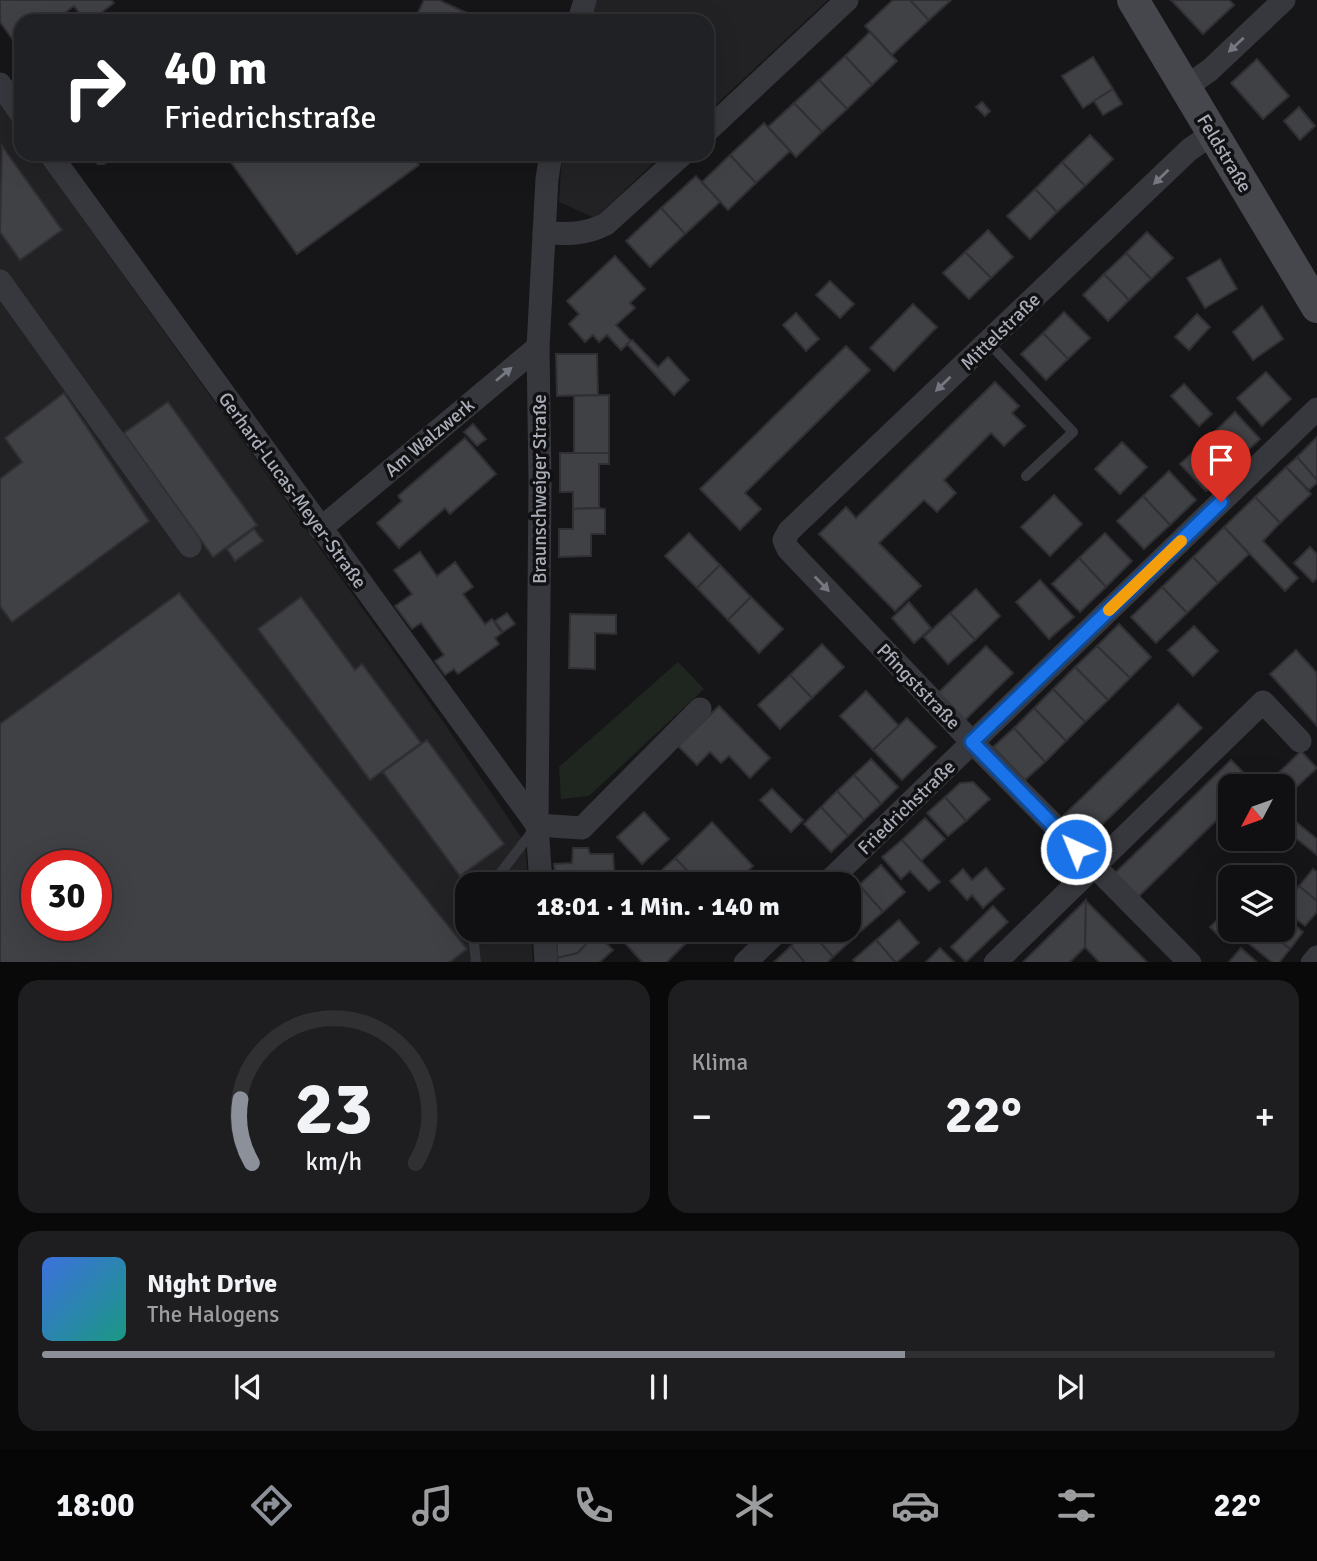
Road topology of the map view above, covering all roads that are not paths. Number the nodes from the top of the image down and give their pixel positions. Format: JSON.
{"nodes":[{"id":1,"x":847,"y":0,"type":"edge"},
{"id":2,"x":1133,"y":0,"type":"edge"},
{"id":3,"x":1284,"y":0,"type":"edge"},
{"id":4,"x":0,"y":84,"type":"edge"},
{"id":5,"x":1186,"y":87,"type":"junction"},
{"id":6,"x":14,"y":104,"type":"edge"},
{"id":7,"x":714,"y":124,"type":"edge"},
{"id":8,"x":1213,"y":133,"type":"junction"},
{"id":9,"x":55,"y":161,"type":"edge"},
{"id":10,"x":550,"y":161,"type":"edge"},
{"id":11,"x":675,"y":161,"type":"edge"},
{"id":12,"x":544,"y":233,"type":"junction"},
{"id":13,"x":0,"y":281,"type":"edge"},
{"id":14,"x":1317,"y":307,"type":"edge"},
{"id":15,"x":988,"y":342,"type":"junction"},
{"id":16,"x":538,"y":347,"type":"junction"},
{"id":17,"x":1317,"y":409,"type":"edge"},
{"id":18,"x":1026,"y":476,"type":"dead end"},
{"id":19,"x":320,"y":528,"type":"junction"},
{"id":20,"x":789,"y":531,"type":"joint"},
{"id":21,"x":190,"y":546,"type":"dead end"},
{"id":22,"x":700,"y":709,"type":"dead end"},
{"id":23,"x":1300,"y":741,"type":"dead end"},
{"id":24,"x":972,"y":742,"type":"junction"},
{"id":25,"x":537,"y":825,"type":"junction"},
{"id":26,"x":1094,"y":866,"type":"junction"},
{"id":27,"x":500,"y":872,"type":"edge"},
{"id":28,"x":540,"y":872,"type":"edge"},
{"id":29,"x":839,"y":872,"type":"edge"},
{"id":30,"x":475,"y":942,"type":"edge"},
{"id":31,"x":544,"y":942,"type":"edge"},
{"id":32,"x":766,"y":942,"type":"edge"},
{"id":33,"x":1317,"y":957,"type":"edge"},
{"id":34,"x":476,"y":962,"type":"edge"},
{"id":35,"x":545,"y":962,"type":"edge"},
{"id":36,"x":745,"y":962,"type":"edge"},
{"id":37,"x":995,"y":962,"type":"edge"},
{"id":38,"x":1190,"y":962,"type":"edge"},
{"id":39,"x":1312,"y":962,"type":"edge"}],
"edges":[{"from":1,"to":7,"type":"street"},
{"from":2,"to":5,"type":"street","name":"Feldstraße"},
{"from":3,"to":5,"type":"street","one_way":true},
{"from":4,"to":6,"type":"street"},
{"from":5,"to":8,"type":"street","name":"Feldstraße"},
{"from":8,"to":14,"type":"street","name":"Feldstraße"},
{"from":8,"to":15,"type":"street","name":"Mittelstraße","one_way":true},
{"from":9,"to":19,"type":"street","name":"Gerhard-Lucas-Meyer-Straße"},
{"from":10,"to":12,"type":"street","name":"Braunschweiger Straße"},
{"from":11,"to":12,"type":"street"},
{"from":12,"to":16,"type":"street","name":"Braunschweiger Straße"},
{"from":13,"to":21,"type":"street"},
{"from":15,"to":18,"type":"lane"},
{"from":15,"to":20,"type":"street","name":"Mittelstraße","one_way":true},
{"from":19,"to":16,"type":"street","name":"Am Walzwerk","one_way":true},
{"from":16,"to":25,"type":"street","name":"Braunschweiger Straße"},
{"from":17,"to":24,"type":"street","name":"Friedrichstraße"},
{"from":19,"to":25,"type":"street","name":"Gerhard-Lucas-Meyer-Straße"},
{"from":20,"to":24,"type":"street","name":"Pfingststraße","one_way":true},
{"from":22,"to":25,"type":"street"},
{"from":23,"to":26,"type":"street"},
{"from":24,"to":26,"type":"street","name":"Pfingststraße"},
{"from":24,"to":29,"type":"street","name":"Friedrichstraße"},
{"from":25,"to":27,"type":"lane"},
{"from":25,"to":28,"type":"street","name":"Braunschweiger Straße"},
{"from":26,"to":37,"type":"street"},
{"from":26,"to":38,"type":"street","name":"Pfingststraße"},
{"from":30,"to":34,"type":"lane"},
{"from":31,"to":35,"type":"street"},
{"from":32,"to":36,"type":"street"},
{"from":33,"to":39,"type":"street"}]}
